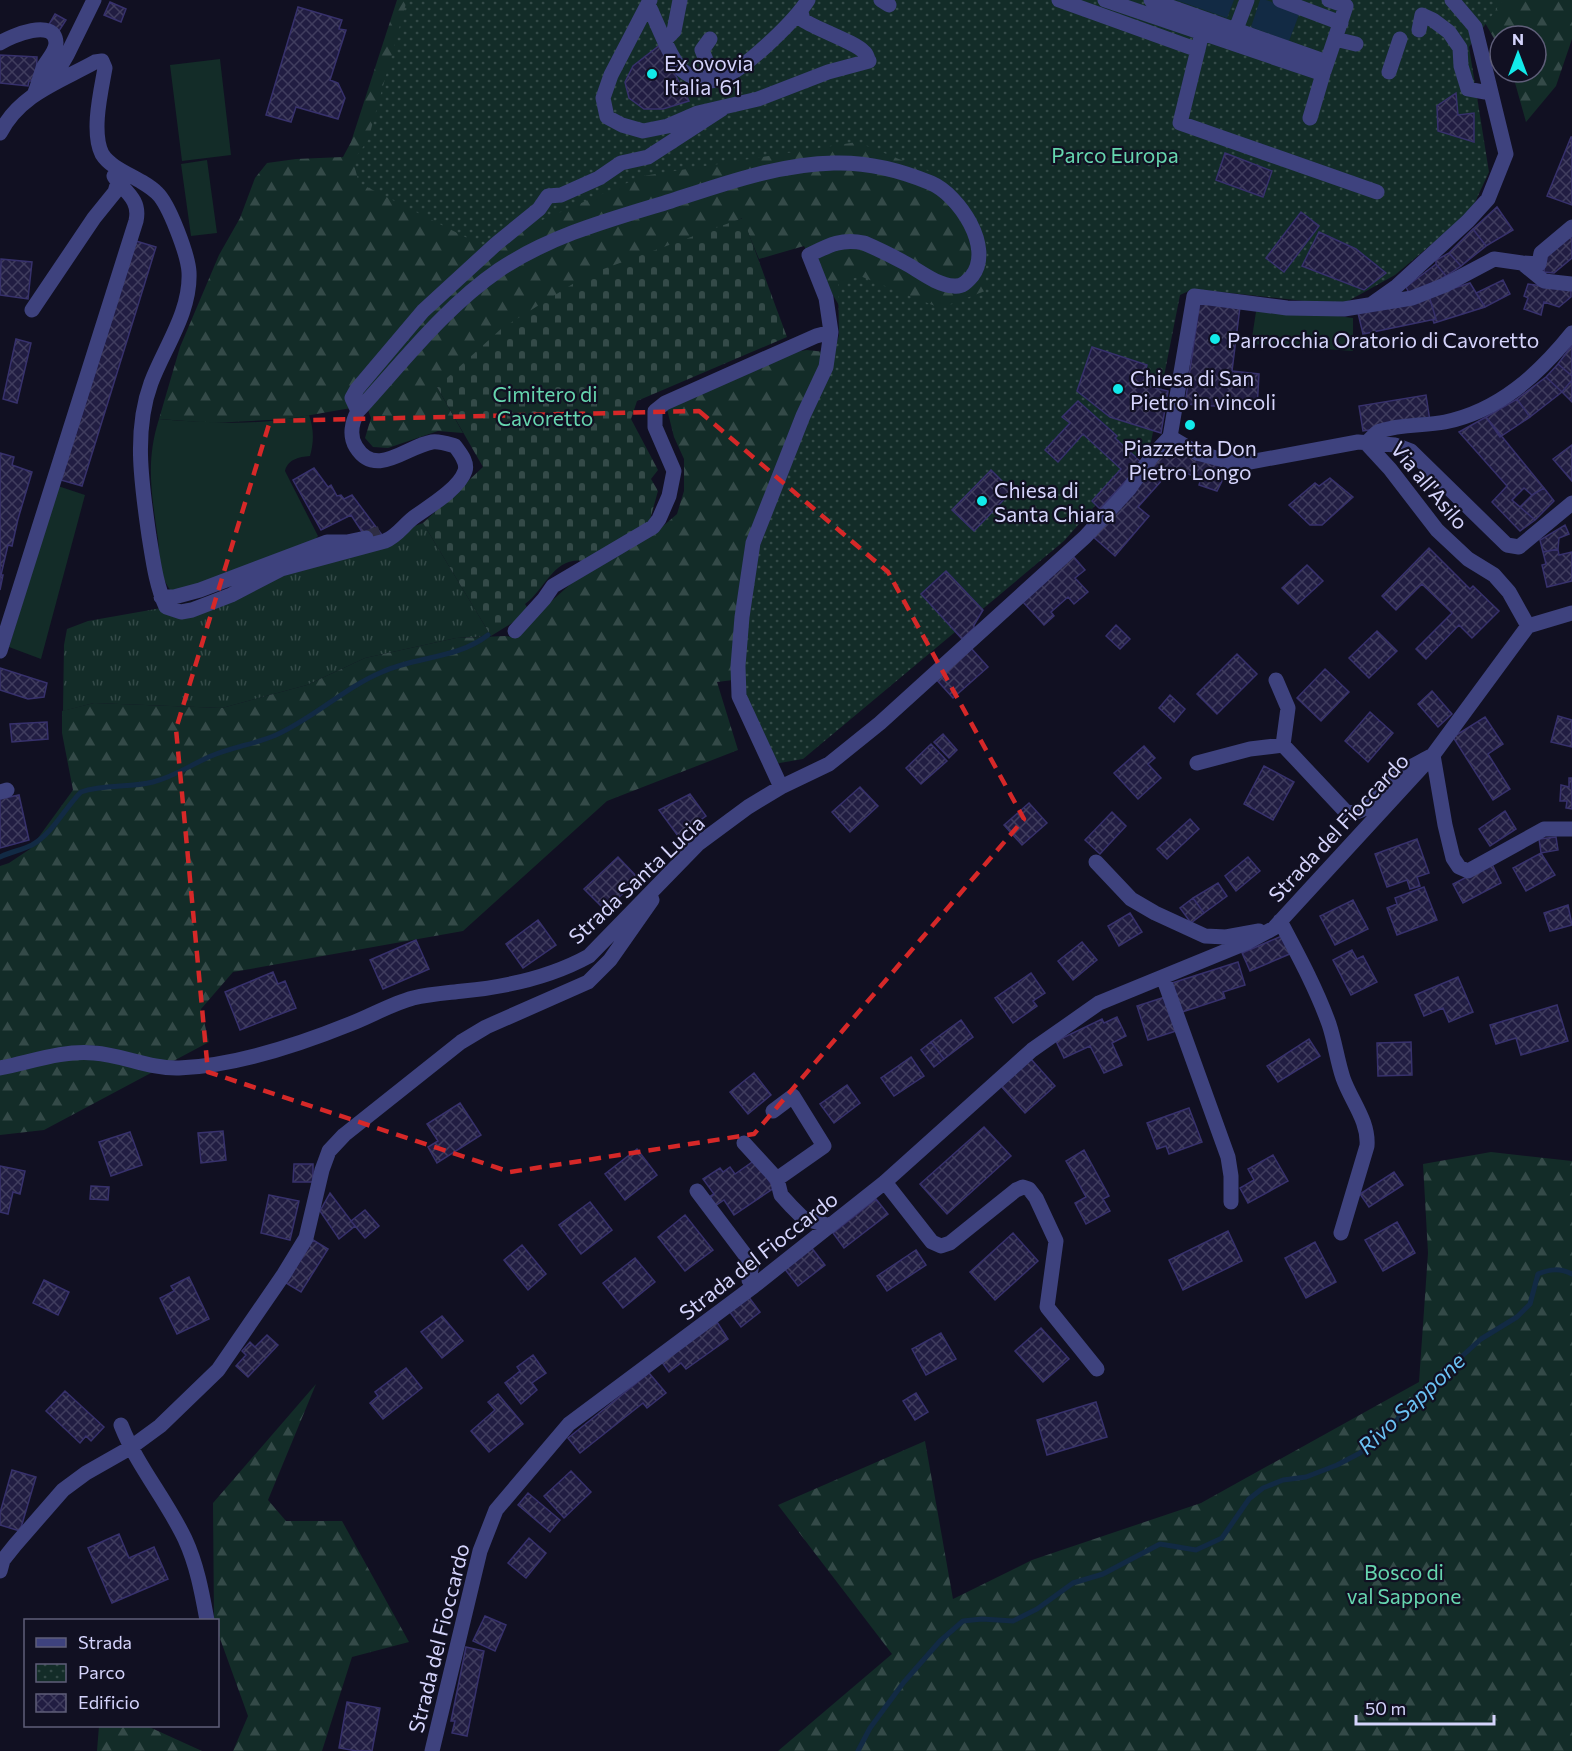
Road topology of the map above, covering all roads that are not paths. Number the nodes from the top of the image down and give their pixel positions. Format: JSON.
{"nodes":[{"id":1,"x":680,"y":0,"type":"edge"},
{"id":2,"x":1105,"y":0,"type":"edge"},
{"id":3,"x":1247,"y":0,"type":"edge"},
{"id":4,"x":1280,"y":0,"type":"edge"},
{"id":5,"x":1329,"y":0,"type":"edge"},
{"id":6,"x":1452,"y":0,"type":"edge"},
{"id":7,"x":92,"y":1,"type":"edge"},
{"id":8,"x":1066,"y":1,"type":"edge"},
{"id":9,"x":649,"y":2,"type":"edge"},
{"id":10,"x":1148,"y":5,"type":"edge"},
{"id":11,"x":804,"y":6,"type":"edge"},
{"id":12,"x":1341,"y":23,"type":"junction"},
{"id":13,"x":1419,"y":30,"type":"dead end"},
{"id":14,"x":1202,"y":33,"type":"junction"},
{"id":15,"x":1233,"y":36,"type":"junction"},
{"id":16,"x":710,"y":39,"type":"dead end"},
{"id":17,"x":1335,"y":39,"type":"junction"},
{"id":18,"x":1400,"y":39,"type":"dead end"},
{"id":19,"x":665,"y":40,"type":"junction"},
{"id":20,"x":0,"y":43,"type":"edge"},
{"id":21,"x":1356,"y":44,"type":"dead end"},
{"id":22,"x":1198,"y":50,"type":"junction"},
{"id":23,"x":1325,"y":68,"type":"junction"},
{"id":24,"x":1389,"y":72,"type":"dead end"},
{"id":25,"x":714,"y":80,"type":"junction"},
{"id":26,"x":50,"y":84,"type":"junction"},
{"id":27,"x":1484,"y":92,"type":"dead end"},
{"id":28,"x":34,"y":95,"type":"junction"},
{"id":29,"x":722,"y":109,"type":"junction"},
{"id":30,"x":1310,"y":118,"type":"dead end"},
{"id":31,"x":0,"y":133,"type":"edge"},
{"id":32,"x":108,"y":162,"type":"junction"},
{"id":33,"x":118,"y":182,"type":"junction"},
{"id":34,"x":1377,"y":192,"type":"dead end"},
{"id":35,"x":1572,"y":227,"type":"edge"},
{"id":36,"x":1522,"y":262,"type":"junction"},
{"id":37,"x":1572,"y":284,"type":"edge"},
{"id":38,"x":1371,"y":305,"type":"junction"},
{"id":39,"x":32,"y":310,"type":"dead end"},
{"id":40,"x":831,"y":332,"type":"junction"},
{"id":41,"x":1572,"y":333,"type":"edge"},
{"id":42,"x":358,"y":411,"type":"junction"},
{"id":43,"x":1170,"y":437,"type":"junction"},
{"id":44,"x":1366,"y":443,"type":"junction"},
{"id":45,"x":1572,"y":503,"type":"edge"},
{"id":46,"x":414,"y":518,"type":"junction"},
{"id":47,"x":381,"y":533,"type":"tunnel mouth"},
{"id":48,"x":366,"y":538,"type":"tunnel mouth"},
{"id":49,"x":161,"y":597,"type":"junction"},
{"id":50,"x":1572,"y":613,"type":"edge"},
{"id":51,"x":1527,"y":626,"type":"junction"},
{"id":52,"x":515,"y":631,"type":"dead end"},
{"id":53,"x":0,"y":651,"type":"edge"},
{"id":54,"x":1276,"y":680,"type":"dead end"},
{"id":55,"x":1283,"y":745,"type":"junction"},
{"id":56,"x":1433,"y":755,"type":"junction"},
{"id":57,"x":1197,"y":763,"type":"dead end"},
{"id":58,"x":781,"y":787,"type":"junction"},
{"id":59,"x":1572,"y":829,"type":"edge"},
{"id":60,"x":1096,"y":862,"type":"dead end"},
{"id":61,"x":670,"y":872,"type":"junction"},
{"id":62,"x":1277,"y":924,"type":"junction"},
{"id":63,"x":1163,"y":977,"type":"junction"},
{"id":64,"x":0,"y":1068,"type":"edge"},
{"id":65,"x":773,"y":1111,"type":"dead end"},
{"id":66,"x":744,"y":1143,"type":"dead end"},
{"id":67,"x":777,"y":1179,"type":"junction"},
{"id":68,"x":885,"y":1182,"type":"junction"},
{"id":69,"x":697,"y":1191,"type":"dead end"},
{"id":70,"x":1231,"y":1203,"type":"dead end"},
{"id":71,"x":830,"y":1226,"type":"junction"},
{"id":72,"x":1341,"y":1233,"type":"dead end"},
{"id":73,"x":754,"y":1286,"type":"junction"},
{"id":74,"x":1096,"y":1369,"type":"dead end"},
{"id":75,"x":121,"y":1425,"type":"dead end"},
{"id":76,"x":130,"y":1448,"type":"junction"},
{"id":77,"x":0,"y":1571,"type":"edge"},
{"id":78,"x":207,"y":1619,"type":"edge"},
{"id":79,"x":432,"y":1751,"type":"edge"}],
"edges":[{"from":1,"to":19,"type":"street"},
{"from":2,"to":10,"type":"street"},
{"from":3,"to":15,"type":"street"},
{"from":4,"to":12,"type":"street"},
{"from":5,"to":12,"type":"street"},
{"from":6,"to":38,"type":"street"},
{"from":7,"to":26,"type":"street"},
{"from":8,"to":22,"type":"street"},
{"from":9,"to":19,"type":"street"},
{"from":9,"to":29,"type":"street"},
{"from":10,"to":14,"type":"street"},
{"from":10,"to":15,"type":"street"},
{"from":11,"to":25,"type":"street"},
{"from":11,"to":29,"type":"street"},
{"from":12,"to":17,"type":"street"},
{"from":13,"to":27,"type":"street"},
{"from":14,"to":15,"type":"street"},
{"from":14,"to":22,"type":"street"},
{"from":15,"to":23,"type":"street"},
{"from":16,"to":25,"type":"street"},
{"from":17,"to":21,"type":"street"},
{"from":17,"to":23,"type":"street"},
{"from":18,"to":24,"type":"street"},
{"from":19,"to":25,"type":"street"},
{"from":20,"to":28,"type":"street"},
{"from":22,"to":34,"type":"street"},
{"from":23,"to":30,"type":"street"},
{"from":26,"to":28,"type":"street"},
{"from":26,"to":32,"type":"street"},
{"from":28,"to":31,"type":"street"},
{"from":29,"to":42,"type":"street"},
{"from":32,"to":33,"type":"street"},
{"from":32,"to":49,"type":"street"},
{"from":33,"to":39,"type":"street"},
{"from":33,"to":53,"type":"street"},
{"from":35,"to":36,"type":"street"},
{"from":36,"to":37,"type":"street"},
{"from":36,"to":38,"type":"street"},
{"from":38,"to":43,"type":"street"},
{"from":40,"to":42,"type":"street"},
{"from":40,"to":52,"type":"street"},
{"from":40,"to":58,"type":"street"},
{"from":41,"to":44,"type":"street","name":"Via all'Asilo"},
{"from":42,"to":46,"type":"street"},
{"from":43,"to":44,"type":"street"},
{"from":43,"to":58,"type":"street","name":"Strada Santa Lucia"},
{"from":44,"to":45,"type":"street"},
{"from":44,"to":51,"type":"street","name":"Via all'Asilo"},
{"from":46,"to":47,"type":"street"},
{"from":46,"to":49,"type":"street"},
{"from":48,"to":49,"type":"street"},
{"from":50,"to":51,"type":"street"},
{"from":51,"to":56,"type":"street","name":"Strada del Fioccardo"},
{"from":54,"to":55,"type":"street"},
{"from":55,"to":56,"type":"street","name":"Strada del Fioccardo"},
{"from":55,"to":57,"type":"street"},
{"from":56,"to":59,"type":"street"},
{"from":56,"to":62,"type":"street","name":"Strada del Fioccardo"},
{"from":58,"to":61,"type":"street","name":"Strada Santa Lucia"},
{"from":60,"to":62,"type":"street","name":"Strada del Fioccardo"},
{"from":61,"to":64,"type":"street","name":"Strada Santa Lucia"},
{"from":61,"to":76,"type":"street"},
{"from":62,"to":63,"type":"street","name":"Strada del Fioccardo"},
{"from":62,"to":72,"type":"street"},
{"from":63,"to":68,"type":"street","name":"Strada del Fioccardo"},
{"from":63,"to":70,"type":"street"},
{"from":65,"to":67,"type":"street"},
{"from":66,"to":67,"type":"street"},
{"from":67,"to":71,"type":"street"},
{"from":68,"to":71,"type":"street","name":"Strada del Fioccardo"},
{"from":68,"to":74,"type":"street"},
{"from":69,"to":73,"type":"street"},
{"from":71,"to":73,"type":"street","name":"Strada del Fioccardo"},
{"from":73,"to":79,"type":"street","name":"Strada del Fioccardo"},
{"from":75,"to":76,"type":"street"},
{"from":76,"to":77,"type":"street"},
{"from":76,"to":78,"type":"street"}]}
